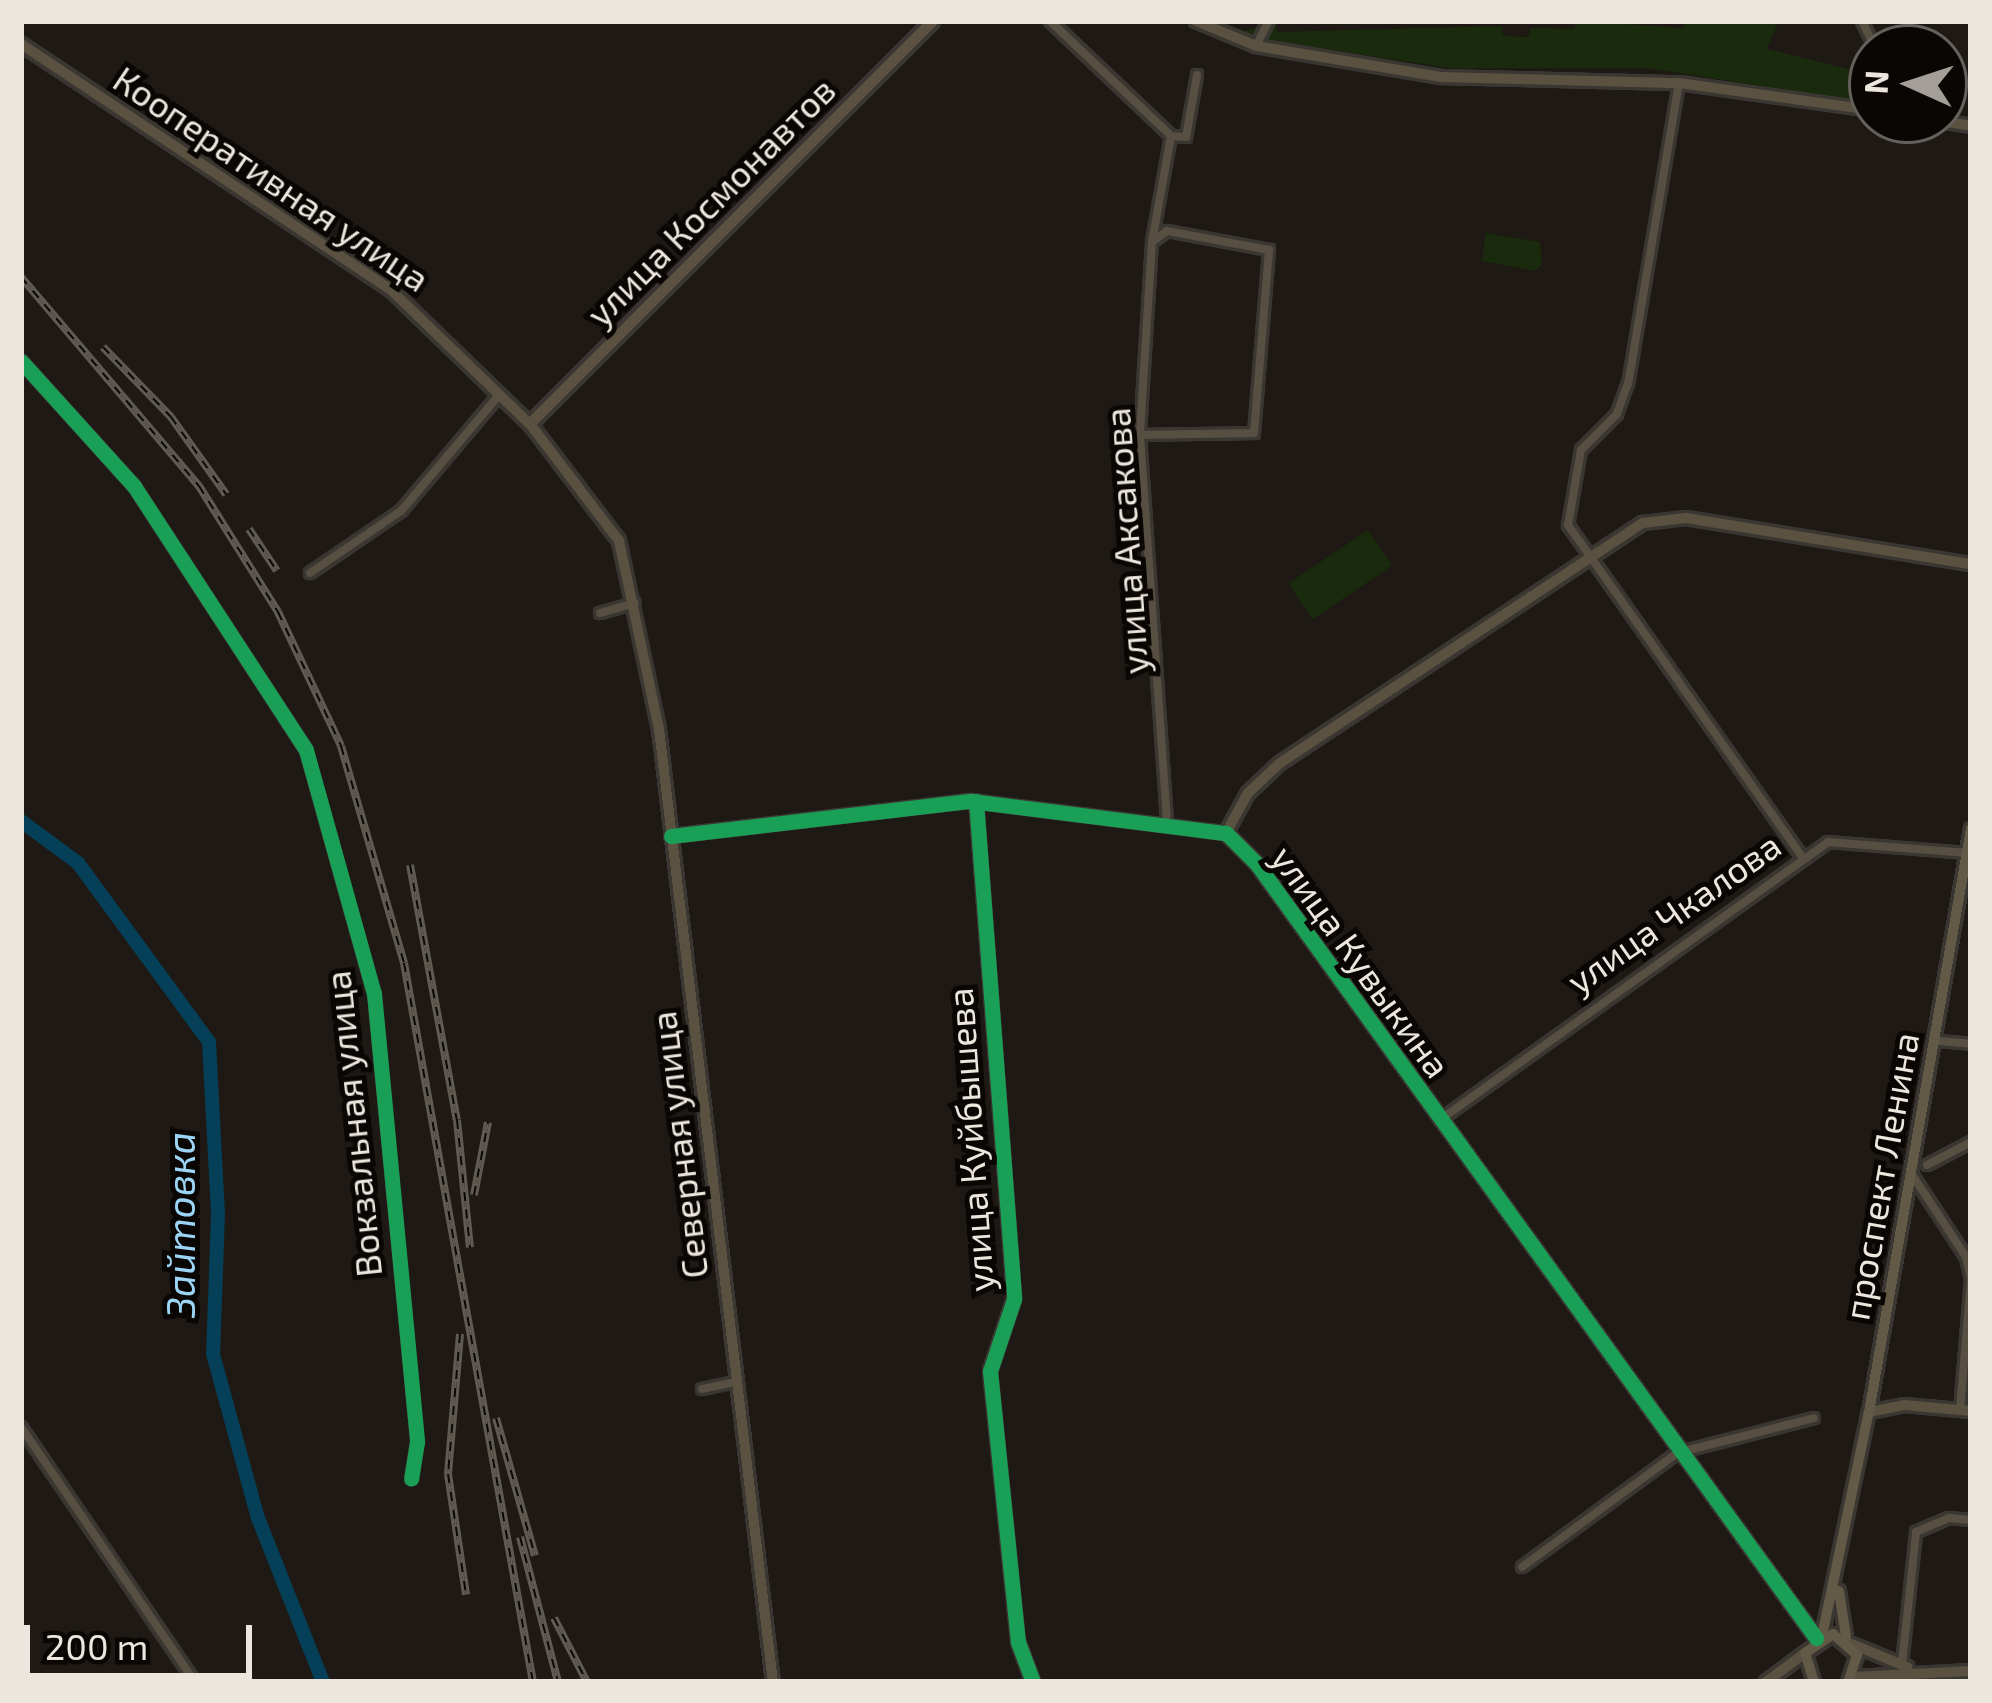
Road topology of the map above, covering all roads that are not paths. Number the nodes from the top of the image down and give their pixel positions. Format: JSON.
{"nodes":[{"id":1,"x":933,"y":21,"type":"edge"},
{"id":2,"x":1050,"y":21,"type":"edge"},
{"id":3,"x":1196,"y":21,"type":"edge"},
{"id":4,"x":1269,"y":21,"type":"edge"},
{"id":5,"x":21,"y":44,"type":"edge"},
{"id":6,"x":1256,"y":46,"type":"junction"},
{"id":7,"x":1197,"y":75,"type":"dead end"},
{"id":8,"x":1679,"y":83,"type":"junction"},
{"id":9,"x":1848,"y":107,"type":"edge"},
{"id":10,"x":1171,"y":136,"type":"junction"},
{"id":11,"x":1152,"y":242,"type":"junction"},
{"id":12,"x":21,"y":361,"type":"edge"},
{"id":13,"x":500,"y":393,"type":"junction"},
{"id":14,"x":530,"y":424,"type":"junction"},
{"id":15,"x":1140,"y":435,"type":"junction"},
{"id":16,"x":1591,"y":552,"type":"junction"},
{"id":17,"x":1971,"y":565,"type":"edge"},
{"id":18,"x":310,"y":573,"type":"dead end"},
{"id":19,"x":637,"y":603,"type":"junction"},
{"id":20,"x":600,"y":614,"type":"dead end"},
{"id":21,"x":976,"y":801,"type":"junction"},
{"id":22,"x":1168,"y":823,"type":"junction"},
{"id":23,"x":1971,"y":829,"type":"edge"},
{"id":24,"x":1226,"y":833,"type":"junction"},
{"id":25,"x":671,"y":836,"type":"junction"},
{"id":26,"x":1969,"y":854,"type":"edge"},
{"id":27,"x":1802,"y":857,"type":"junction"},
{"id":28,"x":1939,"y":1041,"type":"dead end"},
{"id":29,"x":1971,"y":1044,"type":"edge"},
{"id":30,"x":1439,"y":1121,"type":"junction"},
{"id":31,"x":1971,"y":1142,"type":"edge"},
{"id":32,"x":1927,"y":1165,"type":"dead end"},
{"id":33,"x":1911,"y":1173,"type":"junction"},
{"id":34,"x":736,"y":1382,"type":"junction"},
{"id":35,"x":702,"y":1389,"type":"dead end"},
{"id":36,"x":1966,"y":1410,"type":"edge"},
{"id":37,"x":1869,"y":1412,"type":"junction"},
{"id":38,"x":1814,"y":1418,"type":"dead end"},
{"id":39,"x":21,"y":1427,"type":"edge"},
{"id":40,"x":1677,"y":1453,"type":"junction"},
{"id":41,"x":412,"y":1479,"type":"dead end"},
{"id":42,"x":1971,"y":1520,"type":"edge"},
{"id":43,"x":1846,"y":1533,"type":"junction"},
{"id":44,"x":1522,"y":1567,"type":"dead end"},
{"id":45,"x":1850,"y":1642,"type":"junction"},
{"id":46,"x":1813,"y":1643,"type":"junction"},
{"id":47,"x":1902,"y":1666,"type":"junction"},
{"id":48,"x":1971,"y":1671,"type":"edge"},
{"id":49,"x":1934,"y":1672,"type":"junction"},
{"id":50,"x":1851,"y":1680,"type":"edge"},
{"id":51,"x":195,"y":1682,"type":"edge"},
{"id":52,"x":773,"y":1682,"type":"edge"},
{"id":53,"x":1033,"y":1682,"type":"edge"},
{"id":54,"x":1766,"y":1682,"type":"edge"},
{"id":55,"x":1814,"y":1682,"type":"edge"}],
"edges":[{"from":1,"to":14,"type":"street","name":"улица Космонавтов"},
{"from":2,"to":10,"type":"street"},
{"from":3,"to":6,"type":"street"},
{"from":4,"to":6,"type":"street"},
{"from":5,"to":13,"type":"street","name":"Кооперативная улица"},
{"from":6,"to":8,"type":"street"},
{"from":7,"to":10,"type":"street","name":"улица Аксакова"},
{"from":8,"to":9,"type":"street"},
{"from":8,"to":16,"type":"street"},
{"from":10,"to":11,"type":"street","name":"улица Аксакова"},
{"from":11,"to":15,"type":"street","name":"улица Аксакова"},
{"from":11,"to":15,"type":"street"},
{"from":12,"to":41,"type":"street","name":"Вокзальная улица"},
{"from":13,"to":14,"type":"street","name":"Кооперативная улица"},
{"from":13,"to":18,"type":"street"},
{"from":14,"to":19,"type":"street","name":"Северная улица"},
{"from":15,"to":22,"type":"street","name":"улица Аксакова"},
{"from":16,"to":17,"type":"street"},
{"from":16,"to":24,"type":"street"},
{"from":16,"to":27,"type":"street"},
{"from":19,"to":20,"type":"street"},
{"from":19,"to":25,"type":"street","name":"Северная улица"},
{"from":21,"to":22,"type":"street","name":"улица Кувыкина"},
{"from":21,"to":25,"type":"street","name":"улица Кувыкина"},
{"from":21,"to":53,"type":"street","name":"улица Куйбышева"},
{"from":22,"to":24,"type":"street","name":"улица Кувыкина"},
{"from":23,"to":26,"type":"main road","name":"проспект Ленина"},
{"from":24,"to":30,"type":"street","name":"улица Кувыкина"},
{"from":25,"to":34,"type":"street","name":"Северная улица"},
{"from":26,"to":27,"type":"street","name":"улица Чкалова"},
{"from":26,"to":33,"type":"main road","name":"проспект Ленина"},
{"from":27,"to":30,"type":"street","name":"улица Чкалова"},
{"from":28,"to":29,"type":"street"},
{"from":30,"to":40,"type":"street","name":"улица Кувыкина"},
{"from":31,"to":32,"type":"street"},
{"from":33,"to":36,"type":"street"},
{"from":33,"to":37,"type":"main road","name":"проспект Ленина"},
{"from":34,"to":35,"type":"street"},
{"from":34,"to":52,"type":"street","name":"Северная улица"},
{"from":36,"to":37,"type":"street"},
{"from":37,"to":43,"type":"main road","name":"проспект Ленина"},
{"from":38,"to":40,"type":"street"},
{"from":39,"to":51,"type":"street"},
{"from":40,"to":44,"type":"street"},
{"from":40,"to":46,"type":"street","name":"улица Кувыкина"},
{"from":42,"to":47,"type":"street"},
{"from":43,"to":45,"type":"main road","name":"проспект Ленина"},
{"from":43,"to":46,"type":"main road","name":"проспект Ленина"},
{"from":45,"to":46,"type":"main road"},
{"from":45,"to":47,"type":"street"},
{"from":45,"to":50,"type":"main road","name":"проспект Ленина"},
{"from":46,"to":54,"type":"street"},
{"from":46,"to":55,"type":"main road"},
{"from":47,"to":49,"type":"street"},
{"from":48,"to":49,"type":"street"},
{"from":49,"to":50,"type":"street"}]}
